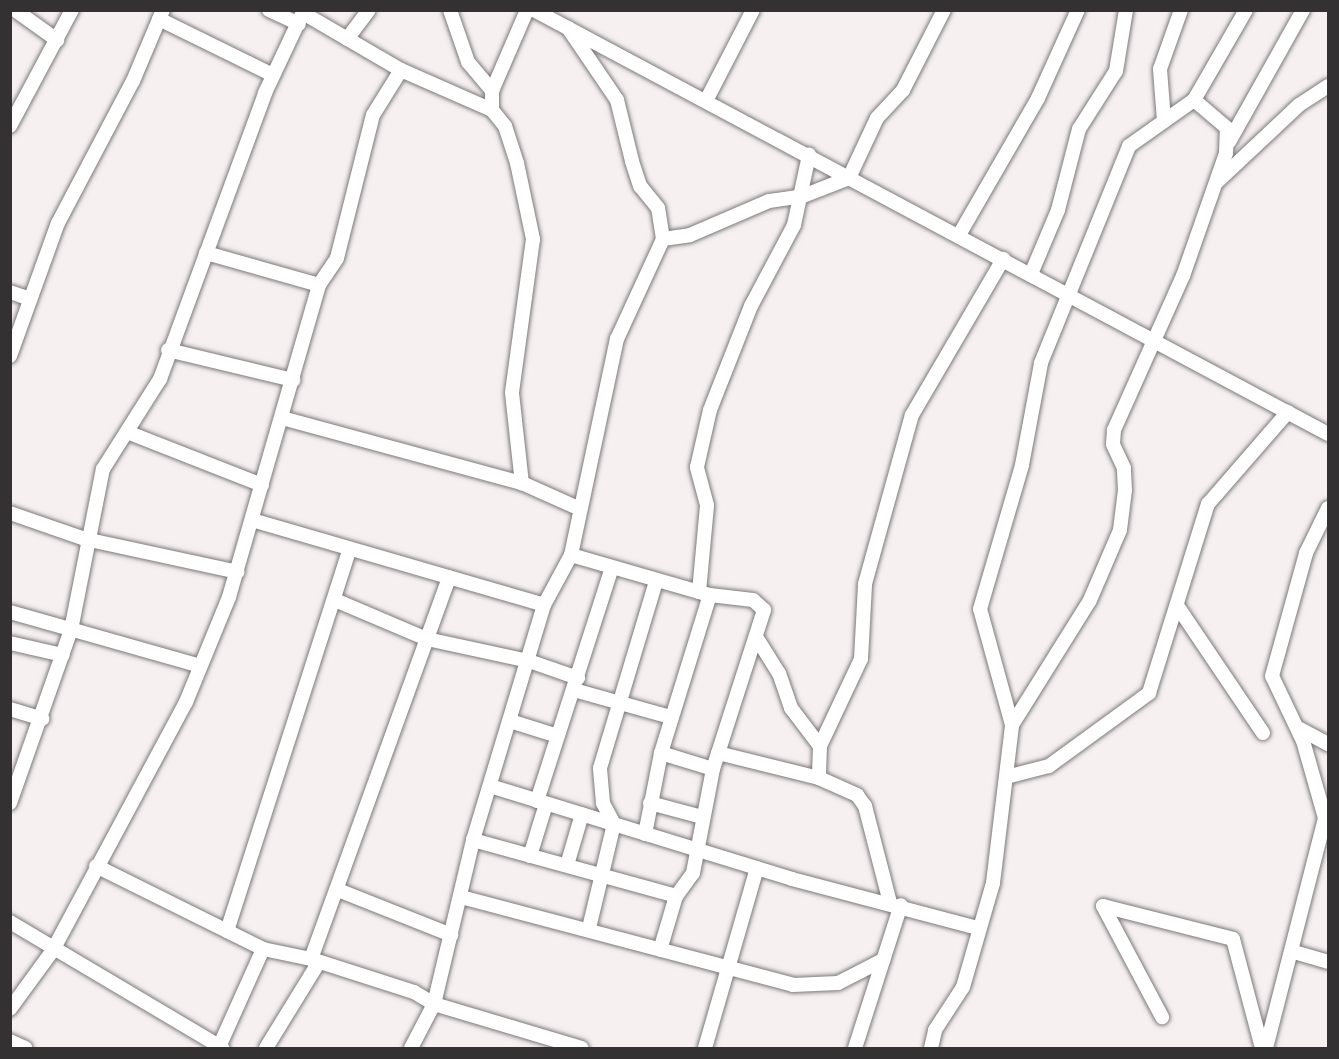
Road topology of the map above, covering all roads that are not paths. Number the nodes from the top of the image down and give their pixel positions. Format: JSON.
{"nodes":[{"id":1,"x":72,"y":10,"type":"edge"},
{"id":2,"x":269,"y":10,"type":"edge"},
{"id":3,"x":369,"y":10,"type":"edge"},
{"id":4,"x":450,"y":10,"type":"edge"},
{"id":5,"x":527,"y":10,"type":"edge"},
{"id":6,"x":534,"y":10,"type":"edge"},
{"id":7,"x":753,"y":10,"type":"edge"},
{"id":8,"x":944,"y":10,"type":"edge"},
{"id":9,"x":1078,"y":10,"type":"edge"},
{"id":10,"x":1126,"y":10,"type":"edge"},
{"id":11,"x":1181,"y":10,"type":"edge"},
{"id":12,"x":1246,"y":10,"type":"edge"},
{"id":13,"x":1303,"y":10,"type":"edge"},
{"id":14,"x":13,"y":11,"type":"edge"},
{"id":15,"x":161,"y":15,"type":"edge"},
{"id":16,"x":302,"y":16,"type":"edge"},
{"id":17,"x":568,"y":28,"type":"junction"},
{"id":18,"x":347,"y":39,"type":"junction"},
{"id":19,"x":57,"y":40,"type":"junction"},
{"id":20,"x":401,"y":70,"type":"junction"},
{"id":21,"x":273,"y":75,"type":"junction"},
{"id":22,"x":1329,"y":86,"type":"edge"},
{"id":23,"x":492,"y":91,"type":"junction"},
{"id":24,"x":706,"y":99,"type":"junction"},
{"id":25,"x":1194,"y":100,"type":"junction"},
{"id":26,"x":16,"y":103,"type":"edge"},
{"id":27,"x":492,"y":110,"type":"junction"},
{"id":28,"x":1164,"y":121,"type":"junction"},
{"id":29,"x":10,"y":126,"type":"edge"},
{"id":30,"x":1228,"y":142,"type":"junction"},
{"id":31,"x":808,"y":155,"type":"junction"},
{"id":32,"x":849,"y":178,"type":"junction"},
{"id":33,"x":1215,"y":183,"type":"junction"},
{"id":34,"x":803,"y":195,"type":"junction"},
{"id":35,"x":959,"y":235,"type":"junction"},
{"id":36,"x":663,"y":239,"type":"junction"},
{"id":37,"x":206,"y":254,"type":"junction"},
{"id":38,"x":1003,"y":259,"type":"junction"},
{"id":39,"x":1031,"y":274,"type":"junction"},
{"id":40,"x":319,"y":285,"type":"junction"},
{"id":41,"x":10,"y":292,"type":"edge"},
{"id":42,"x":1069,"y":295,"type":"junction"},
{"id":43,"x":27,"y":298,"type":"junction"},
{"id":44,"x":1153,"y":339,"type":"junction"},
{"id":45,"x":168,"y":350,"type":"junction"},
{"id":46,"x":10,"y":356,"type":"edge"},
{"id":47,"x":293,"y":380,"type":"junction"},
{"id":48,"x":1288,"y":412,"type":"junction"},
{"id":49,"x":282,"y":418,"type":"junction"},
{"id":50,"x":127,"y":432,"type":"junction"},
{"id":51,"x":1329,"y":434,"type":"edge"},
{"id":52,"x":522,"y":483,"type":"junction"},
{"id":53,"x":262,"y":485,"type":"junction"},
{"id":54,"x":1329,"y":508,"type":"edge"},
{"id":55,"x":580,"y":509,"type":"junction"},
{"id":56,"x":10,"y":513,"type":"edge"},
{"id":57,"x":252,"y":520,"type":"junction"},
{"id":58,"x":85,"y":539,"type":"junction"},
{"id":59,"x":350,"y":549,"type":"junction"},
{"id":60,"x":571,"y":555,"type":"junction"},
{"id":61,"x":612,"y":568,"type":"junction"},
{"id":62,"x":237,"y":572,"type":"junction"},
{"id":63,"x":449,"y":577,"type":"junction"},
{"id":64,"x":656,"y":581,"type":"junction"},
{"id":65,"x":704,"y":594,"type":"junction"},
{"id":66,"x":335,"y":600,"type":"junction"},
{"id":67,"x":544,"y":605,"type":"junction"},
{"id":68,"x":1178,"y":607,"type":"junction"},
{"id":69,"x":11,"y":613,"type":"edge"},
{"id":70,"x":71,"y":630,"type":"junction"},
{"id":71,"x":427,"y":639,"type":"junction"},
{"id":72,"x":758,"y":640,"type":"junction"},
{"id":73,"x":10,"y":643,"type":"edge"},
{"id":74,"x":63,"y":655,"type":"junction"},
{"id":75,"x":529,"y":661,"type":"junction"},
{"id":76,"x":201,"y":666,"type":"junction"},
{"id":77,"x":576,"y":684,"type":"junction"},
{"id":78,"x":618,"y":700,"type":"junction"},
{"id":79,"x":10,"y":709,"type":"edge"},
{"id":80,"x":671,"y":717,"type":"junction"},
{"id":81,"x":42,"y":719,"type":"junction"},
{"id":82,"x":510,"y":721,"type":"junction"},
{"id":83,"x":1012,"y":724,"type":"junction"},
{"id":84,"x":1298,"y":728,"type":"junction"},
{"id":85,"x":1263,"y":733,"type":"dead end"},
{"id":86,"x":558,"y":736,"type":"junction"},
{"id":87,"x":1329,"y":744,"type":"edge"},
{"id":88,"x":820,"y":746,"type":"junction"},
{"id":89,"x":661,"y":753,"type":"junction"},
{"id":90,"x":718,"y":753,"type":"junction"},
{"id":91,"x":713,"y":769,"type":"junction"},
{"id":92,"x":16,"y":775,"type":"edge"},
{"id":93,"x":1010,"y":776,"type":"junction"},
{"id":94,"x":819,"y":778,"type":"junction"},
{"id":95,"x":490,"y":786,"type":"junction"},
{"id":96,"x":542,"y":802,"type":"junction"},
{"id":97,"x":10,"y":803,"type":"edge"},
{"id":98,"x":650,"y":803,"type":"junction"},
{"id":99,"x":1329,"y":804,"type":"edge"},
{"id":100,"x":582,"y":814,"type":"junction"},
{"id":101,"x":702,"y":817,"type":"junction"},
{"id":102,"x":1325,"y":818,"type":"junction"},
{"id":103,"x":614,"y":824,"type":"junction"},
{"id":104,"x":645,"y":834,"type":"junction"},
{"id":105,"x":473,"y":840,"type":"junction"},
{"id":106,"x":1324,"y":848,"type":"edge"},
{"id":107,"x":694,"y":849,"type":"junction"},
{"id":108,"x":530,"y":856,"type":"junction"},
{"id":109,"x":567,"y":864,"type":"junction"},
{"id":110,"x":96,"y":866,"type":"junction"},
{"id":111,"x":757,"y":868,"type":"junction"},
{"id":112,"x":603,"y":876,"type":"junction"},
{"id":113,"x":338,"y":890,"type":"junction"},
{"id":114,"x":461,"y":897,"type":"junction"},
{"id":115,"x":676,"y":897,"type":"junction"},
{"id":116,"x":895,"y":904,"type":"junction"},
{"id":117,"x":10,"y":922,"type":"edge"},
{"id":118,"x":589,"y":928,"type":"junction"},
{"id":119,"x":977,"y":928,"type":"junction"},
{"id":120,"x":226,"y":931,"type":"junction"},
{"id":121,"x":451,"y":935,"type":"junction"},
{"id":122,"x":262,"y":949,"type":"junction"},
{"id":123,"x":53,"y":950,"type":"junction"},
{"id":124,"x":660,"y":950,"type":"junction"},
{"id":125,"x":1294,"y":952,"type":"junction"},
{"id":126,"x":315,"y":960,"type":"junction"},
{"id":127,"x":884,"y":960,"type":"junction"},
{"id":128,"x":1329,"y":962,"type":"edge"},
{"id":129,"x":728,"y":968,"type":"junction"},
{"id":130,"x":434,"y":1004,"type":"junction"},
{"id":131,"x":10,"y":1009,"type":"edge"},
{"id":132,"x":1162,"y":1017,"type":"dead end"},
{"id":133,"x":10,"y":1041,"type":"edge"},
{"id":134,"x":25,"y":1048,"type":"edge"},
{"id":135,"x":221,"y":1048,"type":"edge"},
{"id":136,"x":266,"y":1048,"type":"edge"},
{"id":137,"x":411,"y":1048,"type":"edge"},
{"id":138,"x":582,"y":1048,"type":"edge"},
{"id":139,"x":705,"y":1048,"type":"edge"},
{"id":140,"x":855,"y":1048,"type":"edge"},
{"id":141,"x":931,"y":1048,"type":"edge"},
{"id":142,"x":1264,"y":1048,"type":"edge"}],
"edges":[{"from":1,"to":19,"type":"street"},
{"from":2,"to":16,"type":"street"},
{"from":3,"to":18,"type":"street"},
{"from":4,"to":23,"type":"street"},
{"from":5,"to":23,"type":"street"},
{"from":6,"to":17,"type":"street"},
{"from":7,"to":24,"type":"street"},
{"from":8,"to":32,"type":"street"},
{"from":9,"to":35,"type":"street"},
{"from":10,"to":39,"type":"street"},
{"from":11,"to":28,"type":"street"},
{"from":12,"to":25,"type":"street"},
{"from":13,"to":30,"type":"street"},
{"from":14,"to":19,"type":"street"},
{"from":15,"to":21,"type":"street"},
{"from":15,"to":43,"type":"street"},
{"from":16,"to":18,"type":"street"},
{"from":16,"to":21,"type":"street"},
{"from":17,"to":24,"type":"street"},
{"from":17,"to":36,"type":"street"},
{"from":18,"to":20,"type":"street"},
{"from":19,"to":26,"type":"street"},
{"from":20,"to":27,"type":"street"},
{"from":20,"to":40,"type":"street"},
{"from":21,"to":37,"type":"street"},
{"from":22,"to":33,"type":"street"},
{"from":23,"to":27,"type":"street"},
{"from":24,"to":31,"type":"street"},
{"from":25,"to":28,"type":"street"},
{"from":25,"to":30,"type":"street"},
{"from":26,"to":29,"type":"street"},
{"from":27,"to":52,"type":"street"},
{"from":28,"to":42,"type":"street"},
{"from":30,"to":33,"type":"street"},
{"from":31,"to":32,"type":"street"},
{"from":31,"to":34,"type":"street"},
{"from":32,"to":34,"type":"street"},
{"from":32,"to":35,"type":"street"},
{"from":33,"to":44,"type":"street"},
{"from":34,"to":36,"type":"street"},
{"from":34,"to":65,"type":"street"},
{"from":35,"to":38,"type":"street"},
{"from":36,"to":55,"type":"street"},
{"from":37,"to":40,"type":"street"},
{"from":37,"to":45,"type":"street"},
{"from":38,"to":39,"type":"street"},
{"from":38,"to":88,"type":"street"},
{"from":39,"to":42,"type":"street"},
{"from":40,"to":47,"type":"street"},
{"from":41,"to":43,"type":"street"},
{"from":42,"to":44,"type":"street"},
{"from":42,"to":83,"type":"street"},
{"from":43,"to":46,"type":"street"},
{"from":44,"to":48,"type":"street"},
{"from":44,"to":83,"type":"street"},
{"from":45,"to":47,"type":"street"},
{"from":45,"to":50,"type":"street"},
{"from":47,"to":49,"type":"street"},
{"from":48,"to":51,"type":"street"},
{"from":48,"to":68,"type":"street"},
{"from":49,"to":52,"type":"street"},
{"from":49,"to":53,"type":"street"},
{"from":50,"to":53,"type":"street"},
{"from":50,"to":58,"type":"street"},
{"from":52,"to":55,"type":"street"},
{"from":53,"to":57,"type":"street"},
{"from":54,"to":84,"type":"street"},
{"from":55,"to":60,"type":"street"},
{"from":56,"to":58,"type":"street"},
{"from":57,"to":59,"type":"street"},
{"from":57,"to":62,"type":"street"},
{"from":58,"to":62,"type":"street"},
{"from":58,"to":70,"type":"street"},
{"from":59,"to":63,"type":"street"},
{"from":59,"to":66,"type":"street"},
{"from":60,"to":61,"type":"street"},
{"from":60,"to":67,"type":"street"},
{"from":61,"to":64,"type":"street"},
{"from":61,"to":77,"type":"street"},
{"from":62,"to":76,"type":"street"},
{"from":63,"to":67,"type":"street"},
{"from":63,"to":71,"type":"street"},
{"from":64,"to":65,"type":"street"},
{"from":64,"to":78,"type":"street"},
{"from":65,"to":72,"type":"street"},
{"from":65,"to":80,"type":"street"},
{"from":66,"to":71,"type":"street"},
{"from":66,"to":120,"type":"street"},
{"from":67,"to":75,"type":"street"},
{"from":68,"to":85,"type":"street"},
{"from":68,"to":93,"type":"street"},
{"from":69,"to":70,"type":"street"},
{"from":70,"to":74,"type":"street"},
{"from":70,"to":76,"type":"street"},
{"from":71,"to":75,"type":"street"},
{"from":71,"to":113,"type":"street"},
{"from":72,"to":88,"type":"street"},
{"from":72,"to":90,"type":"street"},
{"from":73,"to":74,"type":"street"},
{"from":74,"to":81,"type":"street"},
{"from":75,"to":77,"type":"street"},
{"from":75,"to":82,"type":"street"},
{"from":76,"to":110,"type":"street"},
{"from":77,"to":78,"type":"street"},
{"from":77,"to":86,"type":"street"},
{"from":78,"to":80,"type":"street"},
{"from":78,"to":103,"type":"street"},
{"from":79,"to":81,"type":"street"},
{"from":80,"to":89,"type":"street"},
{"from":81,"to":92,"type":"street"},
{"from":82,"to":86,"type":"street"},
{"from":82,"to":95,"type":"street"},
{"from":83,"to":93,"type":"street"},
{"from":84,"to":87,"type":"street"},
{"from":84,"to":102,"type":"street"},
{"from":86,"to":96,"type":"street"},
{"from":88,"to":94,"type":"street"},
{"from":89,"to":91,"type":"street"},
{"from":89,"to":98,"type":"street"},
{"from":90,"to":91,"type":"street"},
{"from":90,"to":94,"type":"street"},
{"from":91,"to":101,"type":"street"},
{"from":92,"to":97,"type":"street"},
{"from":93,"to":119,"type":"street"},
{"from":94,"to":116,"type":"street"},
{"from":95,"to":96,"type":"street"},
{"from":95,"to":105,"type":"street"},
{"from":96,"to":100,"type":"street"},
{"from":96,"to":108,"type":"street"},
{"from":98,"to":101,"type":"street"},
{"from":98,"to":104,"type":"street"},
{"from":99,"to":102,"type":"street"},
{"from":100,"to":103,"type":"street"},
{"from":100,"to":109,"type":"street"},
{"from":101,"to":107,"type":"street"},
{"from":102,"to":106,"type":"street"},
{"from":103,"to":104,"type":"street"},
{"from":103,"to":112,"type":"street"},
{"from":104,"to":107,"type":"street"},
{"from":105,"to":108,"type":"street"},
{"from":105,"to":114,"type":"street"},
{"from":106,"to":125,"type":"street"},
{"from":107,"to":111,"type":"street"},
{"from":107,"to":115,"type":"street"},
{"from":108,"to":109,"type":"street"},
{"from":109,"to":112,"type":"street"},
{"from":110,"to":120,"type":"street"},
{"from":110,"to":123,"type":"street"},
{"from":111,"to":116,"type":"street"},
{"from":111,"to":129,"type":"street"},
{"from":112,"to":115,"type":"street"},
{"from":112,"to":118,"type":"street"},
{"from":113,"to":121,"type":"street"},
{"from":113,"to":126,"type":"street"},
{"from":114,"to":118,"type":"street"},
{"from":114,"to":121,"type":"street"},
{"from":115,"to":124,"type":"street"},
{"from":116,"to":119,"type":"street"},
{"from":116,"to":127,"type":"street"},
{"from":117,"to":123,"type":"street"},
{"from":118,"to":124,"type":"street"},
{"from":119,"to":141,"type":"street"},
{"from":120,"to":122,"type":"street"},
{"from":121,"to":130,"type":"street"},
{"from":122,"to":126,"type":"street"},
{"from":122,"to":135,"type":"street"},
{"from":123,"to":131,"type":"street"},
{"from":123,"to":135,"type":"street"},
{"from":124,"to":129,"type":"street"},
{"from":125,"to":128,"type":"street"},
{"from":125,"to":142,"type":"street"},
{"from":126,"to":130,"type":"street"},
{"from":126,"to":136,"type":"street"},
{"from":127,"to":129,"type":"street"},
{"from":127,"to":140,"type":"street"},
{"from":129,"to":139,"type":"street"},
{"from":130,"to":137,"type":"street"},
{"from":130,"to":138,"type":"street"},
{"from":132,"to":142,"type":"street"},
{"from":133,"to":134,"type":"street"}]}
